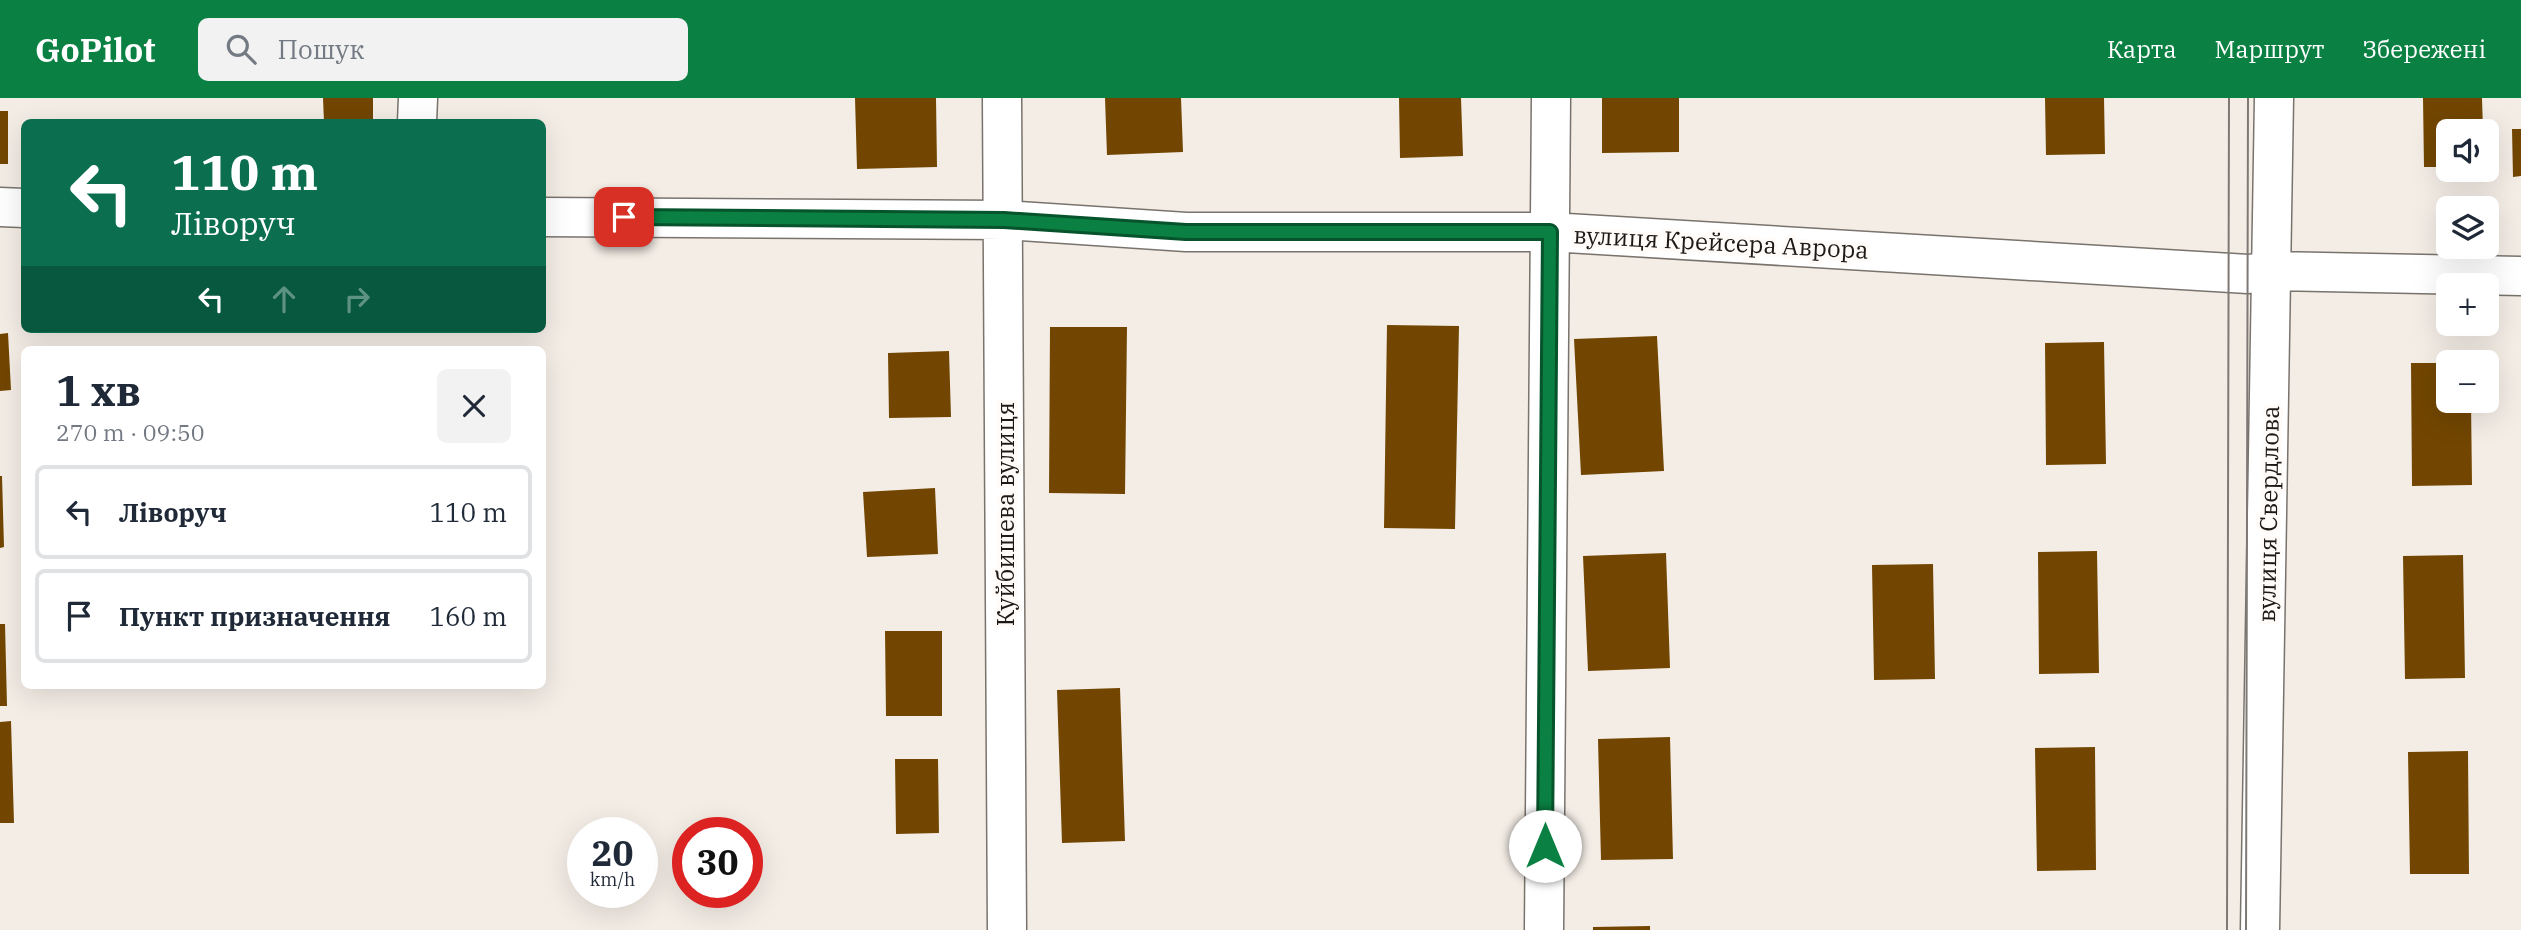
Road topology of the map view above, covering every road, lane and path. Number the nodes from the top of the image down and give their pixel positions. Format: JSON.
{"nodes":[{"id":1,"x":418,"y":98,"type":"edge"},
{"id":2,"x":1002,"y":98,"type":"edge"},
{"id":3,"x":1551,"y":98,"type":"edge"},
{"id":4,"x":2274,"y":98,"type":"edge"},
{"id":5,"x":417,"y":119,"type":"edge"},
{"id":6,"x":0,"y":208,"type":"edge"},
{"id":7,"x":21,"y":208,"type":"edge"},
{"id":8,"x":546,"y":217,"type":"edge"},
{"id":9,"x":1004,"y":220,"type":"junction"},
{"id":10,"x":1550,"y":232,"type":"junction"},
{"id":11,"x":2273,"y":271,"type":"junction"},
{"id":12,"x":2521,"y":276,"type":"edge"},
{"id":13,"x":1007,"y":930,"type":"edge"},
{"id":14,"x":1544,"y":930,"type":"edge"},
{"id":15,"x":2260,"y":930,"type":"edge"}],
"edges":[{"from":1,"to":5,"type":"street"},
{"from":2,"to":9,"type":"street","name":"Куйбишева вулиця"},
{"from":3,"to":10,"type":"street"},
{"from":4,"to":11,"type":"street","name":"вулиця Свердлова"},
{"from":6,"to":7,"type":"street"},
{"from":8,"to":9,"type":"street","name":"вулиця Крейсера Аврора"},
{"from":9,"to":10,"type":"street","name":"вулиця Крейсера Аврора"},
{"from":9,"to":13,"type":"street","name":"Куйбишева вулиця"},
{"from":10,"to":11,"type":"street","name":"вулиця Крейсера Аврора"},
{"from":10,"to":14,"type":"street"},
{"from":11,"to":12,"type":"street","name":"вулиця Крейсера Аврора"},
{"from":11,"to":15,"type":"street","name":"вулиця Свердлова"}]}
